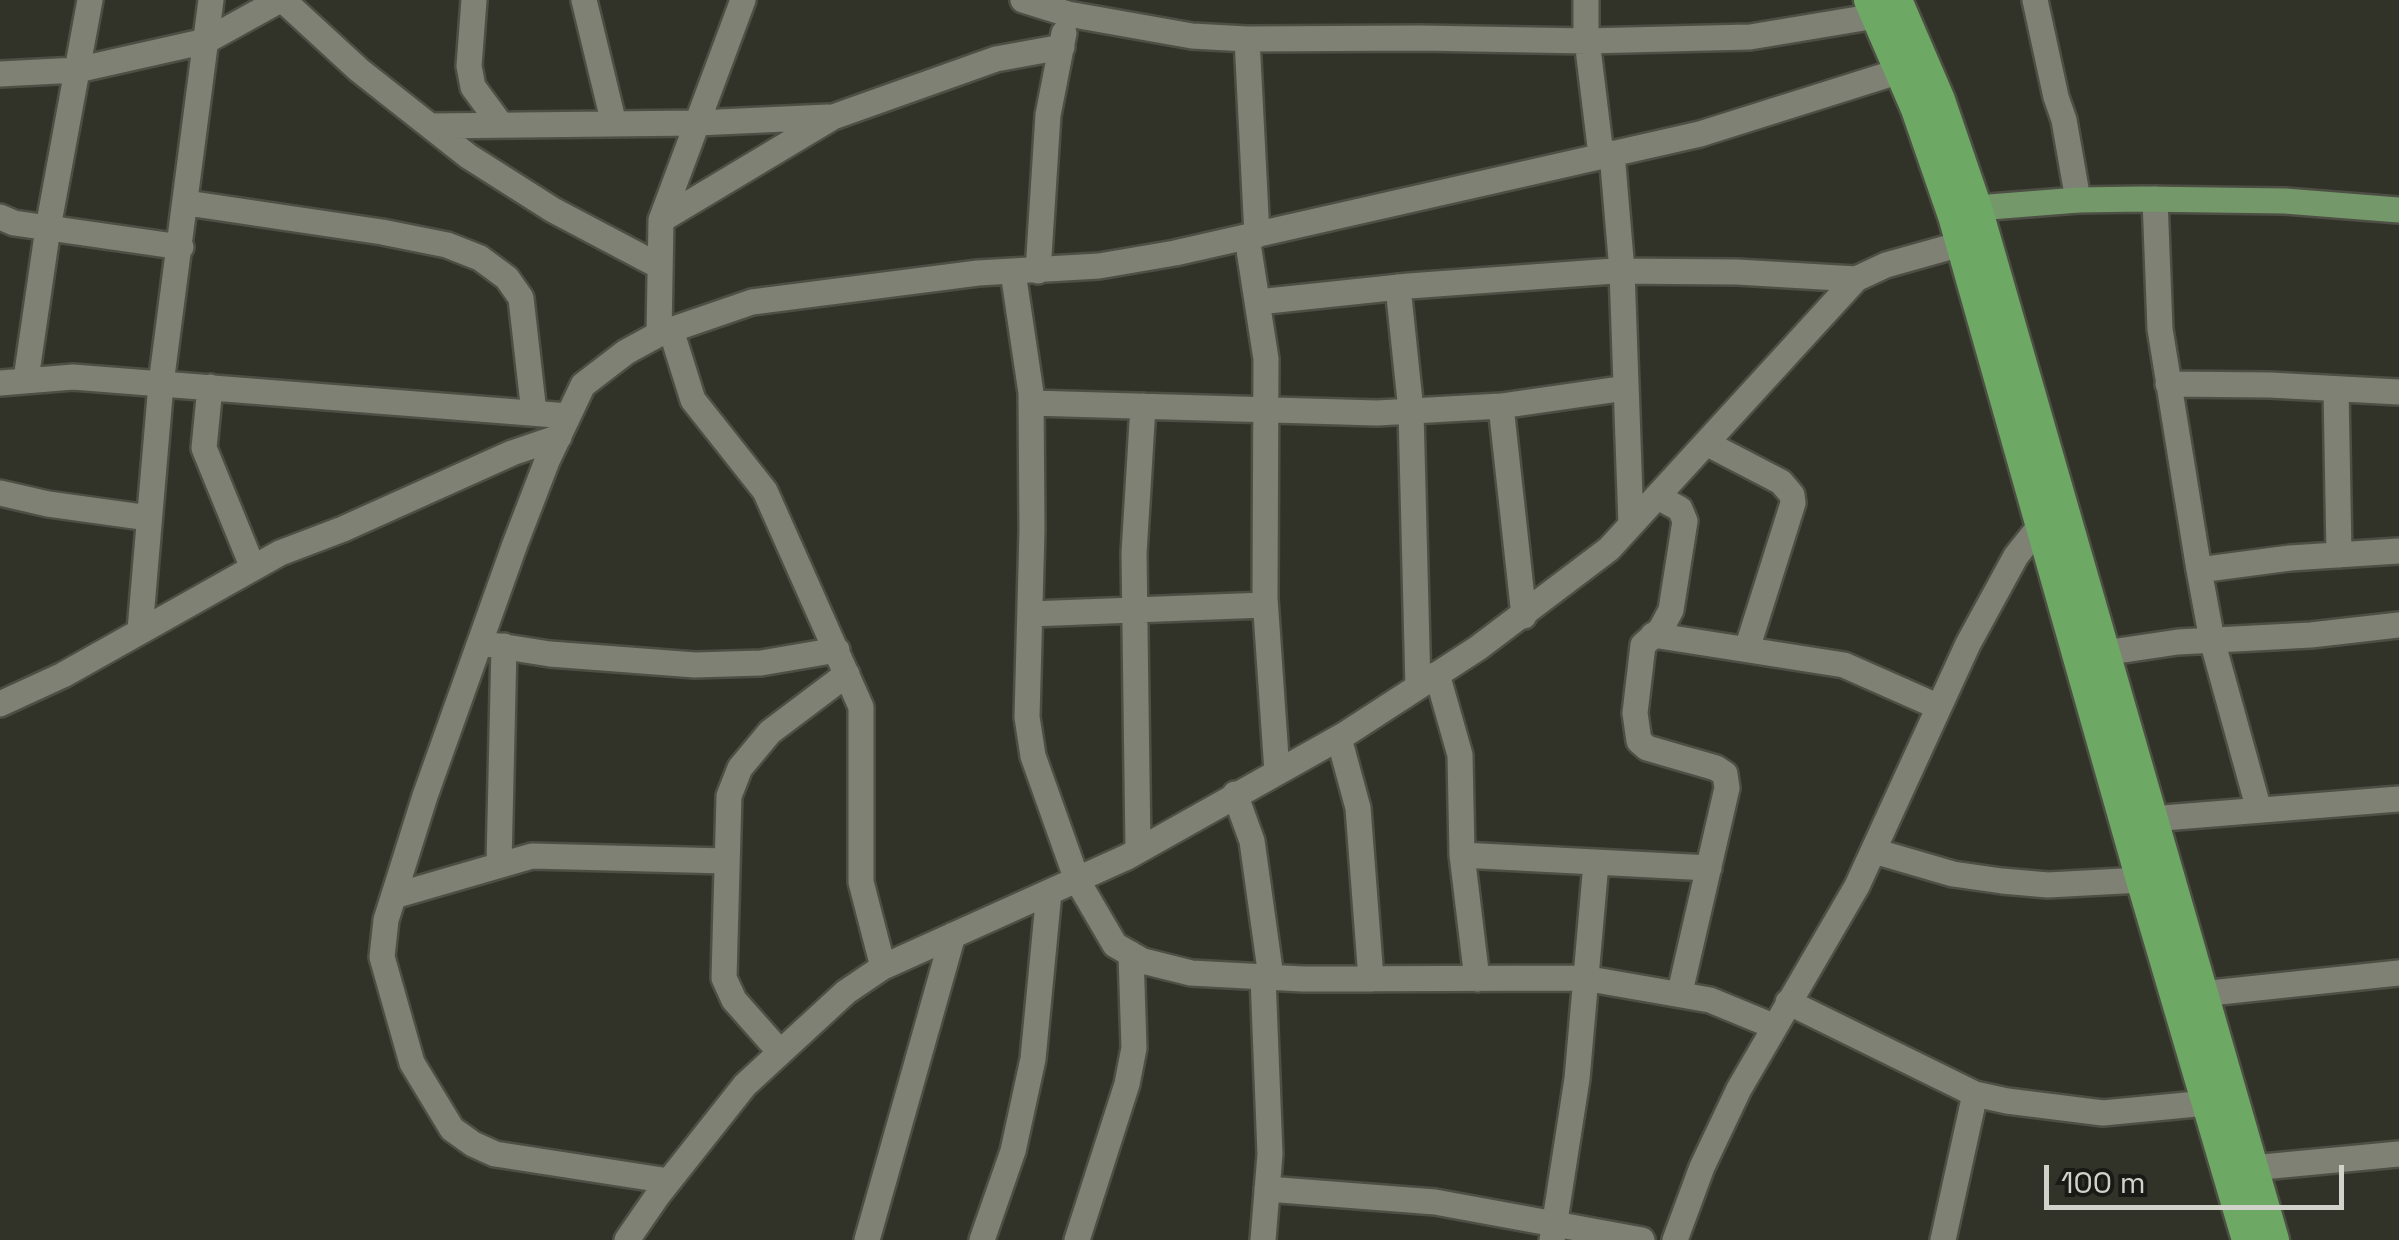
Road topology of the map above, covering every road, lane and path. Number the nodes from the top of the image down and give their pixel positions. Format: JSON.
{"nodes":[{"id":1,"x":90,"y":0,"type":"edge"},
{"id":2,"x":211,"y":0,"type":"edge"},
{"id":3,"x":281,"y":0,"type":"edge"},
{"id":4,"x":474,"y":0,"type":"edge"},
{"id":5,"x":584,"y":0,"type":"edge"},
{"id":6,"x":743,"y":0,"type":"edge"},
{"id":7,"x":1023,"y":0,"type":"edge"},
{"id":8,"x":1586,"y":0,"type":"edge"},
{"id":9,"x":2035,"y":0,"type":"edge"},
{"id":10,"x":1881,"y":5,"type":"edge"},
{"id":11,"x":1069,"y":7,"type":"edge"},
{"id":12,"x":1247,"y":39,"type":"junction"},
{"id":13,"x":206,"y":42,"type":"junction"},
{"id":14,"x":1587,"y":42,"type":"junction"},
{"id":15,"x":1062,"y":47,"type":"junction"},
{"id":16,"x":77,"y":70,"type":"junction"},
{"id":17,"x":1900,"y":71,"type":"junction"},
{"id":18,"x":0,"y":74,"type":"edge"},
{"id":19,"x":832,"y":116,"type":"junction"},
{"id":20,"x":697,"y":123,"type":"junction"},
{"id":21,"x":614,"y":124,"type":"junction"},
{"id":22,"x":501,"y":125,"type":"junction"},
{"id":23,"x":431,"y":126,"type":"junction"},
{"id":24,"x":1606,"y":154,"type":"junction"},
{"id":25,"x":2078,"y":200,"type":"junction"},
{"id":26,"x":2156,"y":200,"type":"junction"},
{"id":27,"x":187,"y":203,"type":"junction"},
{"id":28,"x":1978,"y":208,"type":"junction"},
{"id":29,"x":2399,"y":210,"type":"edge"},
{"id":30,"x":0,"y":216,"type":"edge"},
{"id":31,"x":661,"y":220,"type":"junction"},
{"id":32,"x":48,"y":228,"type":"junction"},
{"id":33,"x":1252,"y":236,"type":"junction"},
{"id":34,"x":1961,"y":244,"type":"junction"},
{"id":35,"x":181,"y":247,"type":"junction"},
{"id":36,"x":659,"y":266,"type":"junction"},
{"id":37,"x":1622,"y":271,"type":"junction"},
{"id":38,"x":1026,"y":272,"type":"junction"},
{"id":39,"x":1856,"y":279,"type":"junction"},
{"id":40,"x":1398,"y":287,"type":"junction"},
{"id":41,"x":1258,"y":302,"type":"junction"},
{"id":42,"x":665,"y":332,"type":"junction"},
{"id":43,"x":13,"y":381,"type":"edge"},
{"id":44,"x":161,"y":384,"type":"junction"},
{"id":45,"x":2168,"y":384,"type":"junction"},
{"id":46,"x":210,"y":387,"type":"junction"},
{"id":47,"x":1626,"y":388,"type":"junction"},
{"id":48,"x":2336,"y":388,"type":"junction"},
{"id":49,"x":2399,"y":392,"type":"edge"},
{"id":50,"x":1031,"y":403,"type":"junction"},
{"id":51,"x":1143,"y":406,"type":"junction"},
{"id":52,"x":1502,"y":406,"type":"junction"},
{"id":53,"x":1266,"y":410,"type":"junction"},
{"id":54,"x":1411,"y":411,"type":"junction"},
{"id":55,"x":534,"y":413,"type":"junction"},
{"id":56,"x":563,"y":427,"type":"junction"},
{"id":57,"x":1706,"y":443,"type":"junction"},
{"id":58,"x":0,"y":493,"type":"edge"},
{"id":59,"x":1658,"y":497,"type":"junction"},
{"id":60,"x":150,"y":518,"type":"junction"},
{"id":61,"x":1631,"y":525,"type":"junction"},
{"id":62,"x":2040,"y":526,"type":"junction"},
{"id":63,"x":2399,"y":551,"type":"edge"},
{"id":64,"x":2339,"y":555,"type":"junction"},
{"id":65,"x":253,"y":568,"type":"junction"},
{"id":66,"x":2199,"y":570,"type":"junction"},
{"id":67,"x":1265,"y":605,"type":"junction"},
{"id":68,"x":1135,"y":608,"type":"junction"},
{"id":69,"x":1030,"y":614,"type":"junction"},
{"id":70,"x":1524,"y":616,"type":"junction"},
{"id":71,"x":2399,"y":625,"type":"edge"},
{"id":72,"x":140,"y":630,"type":"junction"},
{"id":73,"x":1653,"y":636,"type":"junction"},
{"id":74,"x":2212,"y":640,"type":"junction"},
{"id":75,"x":492,"y":644,"type":"junction"},
{"id":76,"x":1747,"y":649,"type":"junction"},
{"id":77,"x":2104,"y":653,"type":"junction"},
{"id":78,"x":842,"y":662,"type":"junction"},
{"id":79,"x":1428,"y":681,"type":"junction"},
{"id":80,"x":0,"y":704,"type":"edge"},
{"id":81,"x":1939,"y":707,"type":"junction"},
{"id":82,"x":1339,"y":738,"type":"junction"},
{"id":83,"x":1276,"y":772,"type":"junction"},
{"id":84,"x":1235,"y":794,"type":"junction"},
{"id":85,"x":2399,"y":800,"type":"edge"},
{"id":86,"x":2259,"y":810,"type":"junction"},
{"id":87,"x":2151,"y":819,"type":"junction"},
{"id":88,"x":1138,"y":850,"type":"junction"},
{"id":89,"x":1874,"y":851,"type":"junction"},
{"id":90,"x":1462,"y":855,"type":"junction"},
{"id":91,"x":726,"y":862,"type":"junction"},
{"id":92,"x":1596,"y":863,"type":"junction"},
{"id":93,"x":499,"y":864,"type":"junction"},
{"id":94,"x":1709,"y":868,"type":"junction"},
{"id":95,"x":1077,"y":880,"type":"junction"},
{"id":96,"x":2141,"y":880,"type":"junction"},
{"id":97,"x":1049,"y":892,"type":"junction"},
{"id":98,"x":394,"y":896,"type":"junction"},
{"id":99,"x":953,"y":936,"type":"junction"},
{"id":100,"x":1131,"y":954,"type":"junction"},
{"id":101,"x":883,"y":966,"type":"junction"},
{"id":102,"x":2399,"y":973,"type":"edge"},
{"id":103,"x":1267,"y":977,"type":"junction"},
{"id":104,"x":1584,"y":978,"type":"junction"},
{"id":105,"x":1371,"y":979,"type":"junction"},
{"id":106,"x":1477,"y":979,"type":"junction"},
{"id":107,"x":1680,"y":992,"type":"junction"},
{"id":108,"x":2201,"y":994,"type":"junction"},
{"id":109,"x":1788,"y":1002,"type":"junction"},
{"id":110,"x":1773,"y":1026,"type":"junction"},
{"id":111,"x":780,"y":1052,"type":"junction"},
{"id":112,"x":1975,"y":1094,"type":"junction"},
{"id":113,"x":2207,"y":1103,"type":"junction"},
{"id":114,"x":2399,"y":1154,"type":"edge"},
{"id":115,"x":2252,"y":1168,"type":"junction"},
{"id":116,"x":669,"y":1180,"type":"junction"},
{"id":117,"x":1267,"y":1188,"type":"junction"},
{"id":118,"x":1554,"y":1232,"type":"edge"},
{"id":119,"x":627,"y":1240,"type":"edge"},
{"id":120,"x":867,"y":1240,"type":"edge"},
{"id":121,"x":982,"y":1240,"type":"edge"},
{"id":122,"x":1078,"y":1240,"type":"edge"},
{"id":123,"x":1263,"y":1240,"type":"edge"},
{"id":124,"x":1642,"y":1240,"type":"edge"},
{"id":125,"x":1675,"y":1240,"type":"edge"},
{"id":126,"x":1943,"y":1240,"type":"edge"},
{"id":127,"x":2247,"y":1240,"type":"edge"},
{"id":128,"x":2274,"y":1240,"type":"edge"}],
"edges":[{"from":1,"to":16,"type":"street"},
{"from":2,"to":13,"type":"street"},
{"from":3,"to":13,"type":"street"},
{"from":3,"to":23,"type":"street"},
{"from":4,"to":22,"type":"street"},
{"from":5,"to":21,"type":"street"},
{"from":6,"to":20,"type":"street"},
{"from":7,"to":11,"type":"street"},
{"from":8,"to":14,"type":"street"},
{"from":9,"to":25,"type":"street"},
{"from":10,"to":14,"type":"street"},
{"from":10,"to":17,"type":"highway"},
{"from":10,"to":28,"type":"highway"},
{"from":11,"to":12,"type":"street"},
{"from":11,"to":15,"type":"street"},
{"from":12,"to":14,"type":"street"},
{"from":12,"to":33,"type":"street"},
{"from":13,"to":16,"type":"street"},
{"from":13,"to":27,"type":"street"},
{"from":14,"to":24,"type":"street"},
{"from":15,"to":19,"type":"street"},
{"from":15,"to":38,"type":"street"},
{"from":16,"to":18,"type":"street"},
{"from":16,"to":32,"type":"street"},
{"from":17,"to":24,"type":"street"},
{"from":17,"to":34,"type":"highway"},
{"from":19,"to":20,"type":"street"},
{"from":19,"to":31,"type":"street"},
{"from":20,"to":21,"type":"street"},
{"from":20,"to":31,"type":"street"},
{"from":21,"to":22,"type":"street"},
{"from":22,"to":23,"type":"street"},
{"from":23,"to":36,"type":"street"},
{"from":24,"to":33,"type":"street"},
{"from":24,"to":37,"type":"street"},
{"from":25,"to":26,"type":"main road"},
{"from":25,"to":28,"type":"main road"},
{"from":26,"to":29,"type":"main road"},
{"from":26,"to":45,"type":"street"},
{"from":27,"to":35,"type":"street"},
{"from":27,"to":55,"type":"street"},
{"from":28,"to":77,"type":"highway"},
{"from":30,"to":32,"type":"street"},
{"from":31,"to":36,"type":"street"},
{"from":32,"to":35,"type":"street"},
{"from":32,"to":43,"type":"street"},
{"from":33,"to":38,"type":"street"},
{"from":33,"to":41,"type":"street"},
{"from":34,"to":39,"type":"street"},
{"from":34,"to":62,"type":"highway"},
{"from":35,"to":44,"type":"street"},
{"from":36,"to":42,"type":"street"},
{"from":37,"to":39,"type":"street"},
{"from":37,"to":40,"type":"street"},
{"from":37,"to":47,"type":"street"},
{"from":38,"to":42,"type":"street"},
{"from":38,"to":50,"type":"street"},
{"from":39,"to":57,"type":"street"},
{"from":40,"to":41,"type":"street"},
{"from":40,"to":54,"type":"street"},
{"from":41,"to":53,"type":"street"},
{"from":42,"to":56,"type":"street"},
{"from":42,"to":78,"type":"street"},
{"from":43,"to":44,"type":"street"},
{"from":44,"to":46,"type":"street"},
{"from":44,"to":60,"type":"street"},
{"from":45,"to":48,"type":"street"},
{"from":45,"to":66,"type":"street"},
{"from":46,"to":55,"type":"street"},
{"from":46,"to":65,"type":"street"},
{"from":47,"to":52,"type":"street"},
{"from":47,"to":61,"type":"street"},
{"from":48,"to":49,"type":"street"},
{"from":48,"to":64,"type":"street"},
{"from":50,"to":51,"type":"street"},
{"from":50,"to":69,"type":"street"},
{"from":51,"to":53,"type":"street"},
{"from":51,"to":68,"type":"street"},
{"from":52,"to":54,"type":"street"},
{"from":52,"to":70,"type":"street"},
{"from":53,"to":54,"type":"street"},
{"from":53,"to":67,"type":"street"},
{"from":54,"to":79,"type":"street"},
{"from":55,"to":56,"type":"street"},
{"from":56,"to":65,"type":"street"},
{"from":56,"to":75,"type":"street"},
{"from":57,"to":59,"type":"street"},
{"from":57,"to":76,"type":"street"},
{"from":58,"to":60,"type":"street"},
{"from":59,"to":61,"type":"street"},
{"from":59,"to":73,"type":"street"},
{"from":60,"to":72,"type":"street"},
{"from":61,"to":70,"type":"street"},
{"from":62,"to":81,"type":"street"},
{"from":62,"to":96,"type":"highway"},
{"from":63,"to":64,"type":"street"},
{"from":64,"to":66,"type":"street"},
{"from":65,"to":72,"type":"street"},
{"from":66,"to":74,"type":"street"},
{"from":67,"to":68,"type":"street"},
{"from":67,"to":83,"type":"street"},
{"from":68,"to":69,"type":"street"},
{"from":68,"to":88,"type":"street"},
{"from":69,"to":95,"type":"street"},
{"from":70,"to":79,"type":"street"},
{"from":71,"to":74,"type":"street"},
{"from":72,"to":80,"type":"street"},
{"from":73,"to":76,"type":"street"},
{"from":73,"to":94,"type":"street"},
{"from":74,"to":77,"type":"street"},
{"from":74,"to":86,"type":"street"},
{"from":75,"to":78,"type":"street"},
{"from":75,"to":93,"type":"street"},
{"from":75,"to":98,"type":"street"},
{"from":76,"to":81,"type":"street"},
{"from":77,"to":87,"type":"highway"},
{"from":78,"to":91,"type":"street"},
{"from":78,"to":101,"type":"street"},
{"from":79,"to":82,"type":"street"},
{"from":79,"to":90,"type":"street"},
{"from":81,"to":89,"type":"street"},
{"from":82,"to":83,"type":"street"},
{"from":82,"to":105,"type":"street"},
{"from":83,"to":84,"type":"street"},
{"from":84,"to":88,"type":"street"},
{"from":84,"to":103,"type":"street"},
{"from":85,"to":86,"type":"street"},
{"from":86,"to":87,"type":"street"},
{"from":87,"to":108,"type":"highway"},
{"from":88,"to":95,"type":"street"},
{"from":89,"to":96,"type":"street"},
{"from":89,"to":109,"type":"street"},
{"from":90,"to":92,"type":"street"},
{"from":90,"to":106,"type":"street"},
{"from":91,"to":93,"type":"street"},
{"from":91,"to":111,"type":"street"},
{"from":92,"to":94,"type":"street"},
{"from":92,"to":104,"type":"street"},
{"from":93,"to":98,"type":"street"},
{"from":94,"to":107,"type":"street"},
{"from":95,"to":97,"type":"street"},
{"from":95,"to":100,"type":"street"},
{"from":96,"to":113,"type":"highway"},
{"from":97,"to":99,"type":"street"},
{"from":97,"to":121,"type":"street"},
{"from":98,"to":116,"type":"street"},
{"from":99,"to":101,"type":"street"},
{"from":99,"to":120,"type":"street"},
{"from":100,"to":103,"type":"street"},
{"from":100,"to":122,"type":"street"},
{"from":101,"to":111,"type":"street"},
{"from":102,"to":108,"type":"street"},
{"from":103,"to":105,"type":"street"},
{"from":103,"to":117,"type":"street"},
{"from":104,"to":106,"type":"street"},
{"from":104,"to":107,"type":"street"},
{"from":104,"to":118,"type":"street"},
{"from":105,"to":106,"type":"street"},
{"from":107,"to":110,"type":"street"},
{"from":108,"to":115,"type":"highway"},
{"from":109,"to":110,"type":"street"},
{"from":109,"to":112,"type":"street"},
{"from":110,"to":125,"type":"street"},
{"from":111,"to":116,"type":"street"},
{"from":112,"to":113,"type":"street"},
{"from":112,"to":126,"type":"street"},
{"from":113,"to":127,"type":"highway"},
{"from":114,"to":115,"type":"street"},
{"from":115,"to":128,"type":"highway"},
{"from":116,"to":119,"type":"street"},
{"from":117,"to":118,"type":"street"},
{"from":117,"to":123,"type":"street"},
{"from":118,"to":124,"type":"street"}]}
